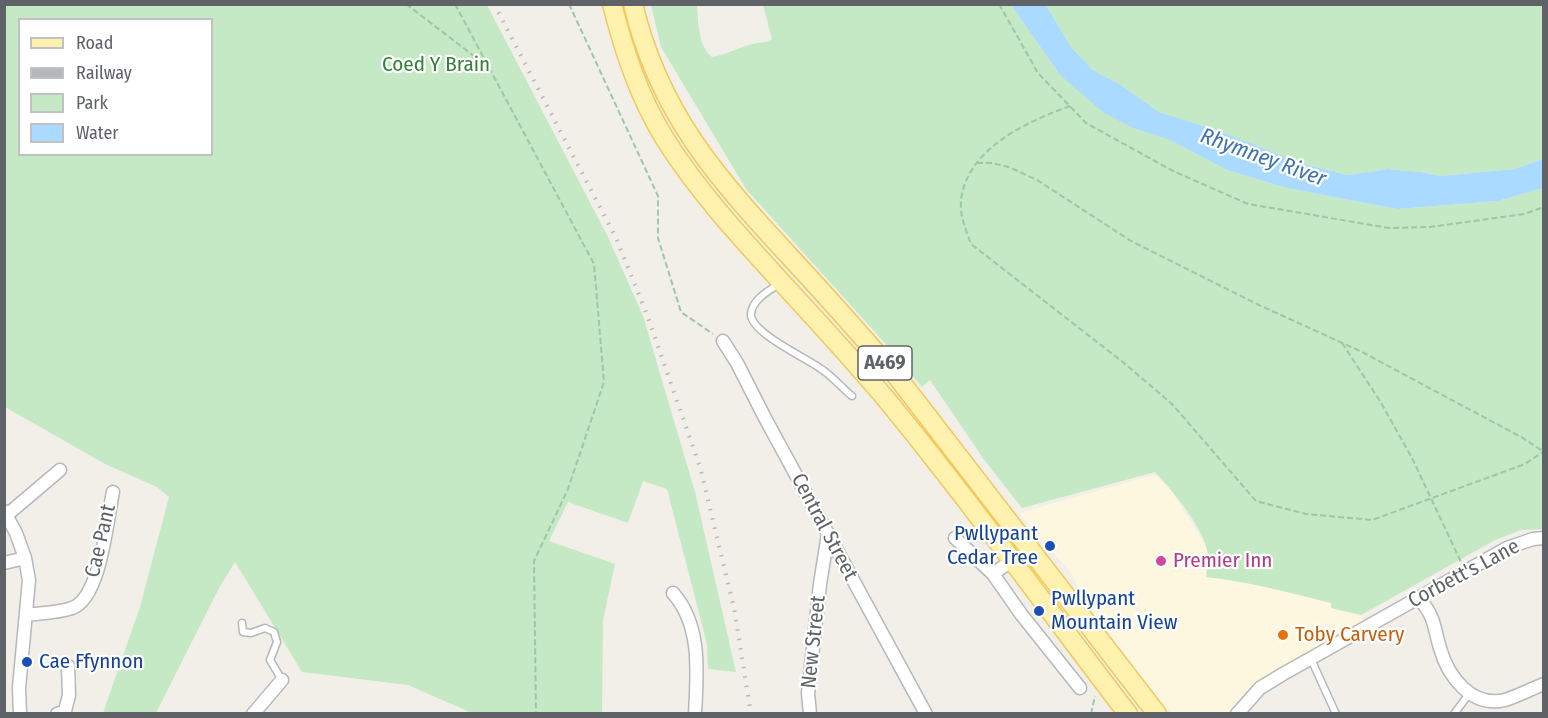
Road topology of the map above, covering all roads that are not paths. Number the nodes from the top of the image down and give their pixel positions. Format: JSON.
{"nodes":[{"id":1,"x":612,"y":4,"type":"edge"},
{"id":2,"x":633,"y":4,"type":"edge"},
{"id":3,"x":782,"y":282,"type":"junction"},
{"id":4,"x":723,"y":341,"type":"road end"},
{"id":5,"x":852,"y":396,"type":"dead end"},
{"id":6,"x":60,"y":470,"type":"dead end"},
{"id":7,"x":113,"y":492,"type":"dead end"},
{"id":8,"x":6,"y":512,"type":"edge"},
{"id":9,"x":828,"y":534,"type":"junction"},
{"id":10,"x":955,"y":538,"type":"dead end"},
{"id":11,"x":1544,"y":538,"type":"edge"},
{"id":12,"x":25,"y":558,"type":"junction"},
{"id":13,"x":1011,"y":561,"type":"junction"},
{"id":14,"x":4,"y":563,"type":"edge"},
{"id":15,"x":993,"y":574,"type":"junction"},
{"id":16,"x":673,"y":593,"type":"dead end"},
{"id":17,"x":1419,"y":598,"type":"junction"},
{"id":18,"x":26,"y":615,"type":"junction"},
{"id":19,"x":242,"y":623,"type":"dead end"},
{"id":20,"x":1311,"y":658,"type":"junction"},
{"id":21,"x":68,"y":666,"type":"dead end"},
{"id":22,"x":282,"y":680,"type":"joint"},
{"id":23,"x":1544,"y":684,"type":"edge"},
{"id":24,"x":4,"y":687,"type":"edge"},
{"id":25,"x":19,"y":688,"type":"junction"},
{"id":26,"x":1080,"y":688,"type":"dead end"},
{"id":27,"x":1469,"y":694,"type":"junction"},
{"id":28,"x":1237,"y":713,"type":"edge"},
{"id":29,"x":20,"y":714,"type":"edge"},
{"id":30,"x":57,"y":714,"type":"edge"},
{"id":31,"x":253,"y":714,"type":"edge"},
{"id":32,"x":695,"y":714,"type":"edge"},
{"id":33,"x":810,"y":714,"type":"edge"},
{"id":34,"x":926,"y":714,"type":"edge"},
{"id":35,"x":1128,"y":714,"type":"edge"},
{"id":36,"x":1157,"y":714,"type":"edge"},
{"id":37,"x":1336,"y":714,"type":"edge"},
{"id":38,"x":1454,"y":714,"type":"edge"}],
"edges":[{"from":1,"to":3,"type":"main road","number":"A469"},
{"from":2,"to":36,"type":"main road","number":"A469"},
{"from":3,"to":5,"type":"lane"},
{"from":3,"to":13,"type":"main road","number":"A469"},
{"from":4,"to":9,"type":"street","name":"Central Street"},
{"from":6,"to":8,"type":"street"},
{"from":7,"to":18,"type":"street","name":"Cae Pant"},
{"from":8,"to":12,"type":"street"},
{"from":9,"to":33,"type":"street","name":"New Street"},
{"from":9,"to":34,"type":"street","name":"Central Street"},
{"from":10,"to":15,"type":"street"},
{"from":11,"to":17,"type":"street","name":"Corbett's Lane"},
{"from":12,"to":14,"type":"street"},
{"from":12,"to":18,"type":"street"},
{"from":13,"to":15,"type":"street"},
{"from":13,"to":35,"type":"main road","number":"A469"},
{"from":15,"to":26,"type":"street"},
{"from":16,"to":32,"type":"street"},
{"from":17,"to":20,"type":"street","name":"Corbett's Lane"},
{"from":17,"to":27,"type":"street"},
{"from":18,"to":25,"type":"street"},
{"from":19,"to":22,"type":"lane"},
{"from":20,"to":28,"type":"street","name":"Corbett's Lane"},
{"from":20,"to":37,"type":"lane"},
{"from":21,"to":30,"type":"street"},
{"from":22,"to":31,"type":"street"},
{"from":23,"to":27,"type":"street"},
{"from":24,"to":25,"type":"street"},
{"from":25,"to":29,"type":"street"},
{"from":27,"to":38,"type":"lane"}]}
